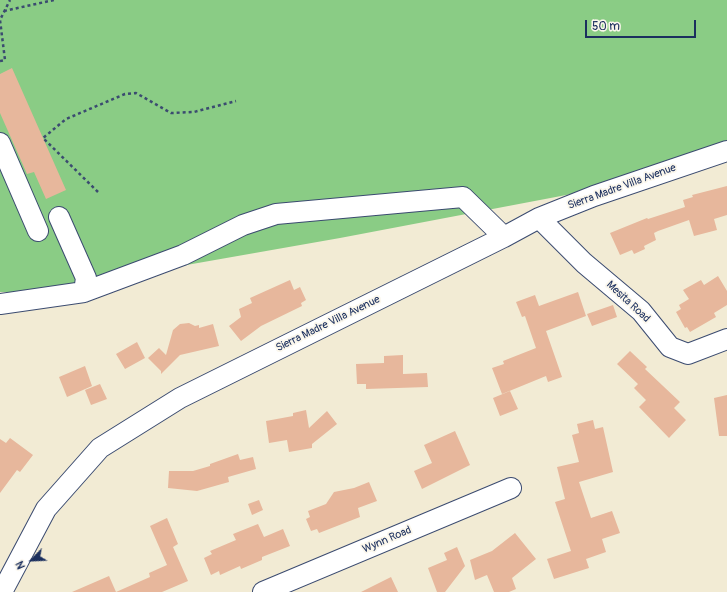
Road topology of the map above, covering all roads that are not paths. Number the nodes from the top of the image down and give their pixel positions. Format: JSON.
{"nodes":[{"id":1,"x":0,"y":143,"type":"edge"},
{"id":2,"x":727,"y":151,"type":"edge"},
{"id":3,"x":59,"y":217,"type":"dead end"},
{"id":4,"x":539,"y":218,"type":"junction"},
{"id":5,"x":38,"y":231,"type":"dead end"},
{"id":6,"x":504,"y":237,"type":"junction"},
{"id":7,"x":84,"y":292,"type":"junction"},
{"id":8,"x":0,"y":304,"type":"edge"},
{"id":9,"x":727,"y":339,"type":"edge"},
{"id":10,"x":511,"y":488,"type":"dead end"},
{"id":11,"x":2,"y":592,"type":"edge"},
{"id":12,"x":263,"y":592,"type":"edge"}],
"edges":[{"from":1,"to":5,"type":"street"},
{"from":2,"to":4,"type":"street","name":"Sierra Madre Villa Avenue"},
{"from":3,"to":7,"type":"street"},
{"from":4,"to":6,"type":"street","name":"Sierra Madre Villa Avenue"},
{"from":4,"to":9,"type":"street","name":"Mesita Road"},
{"from":6,"to":7,"type":"street"},
{"from":6,"to":11,"type":"street","name":"Sierra Madre Villa Avenue"},
{"from":7,"to":8,"type":"street"},
{"from":10,"to":12,"type":"street","name":"Wynn Road"}]}
